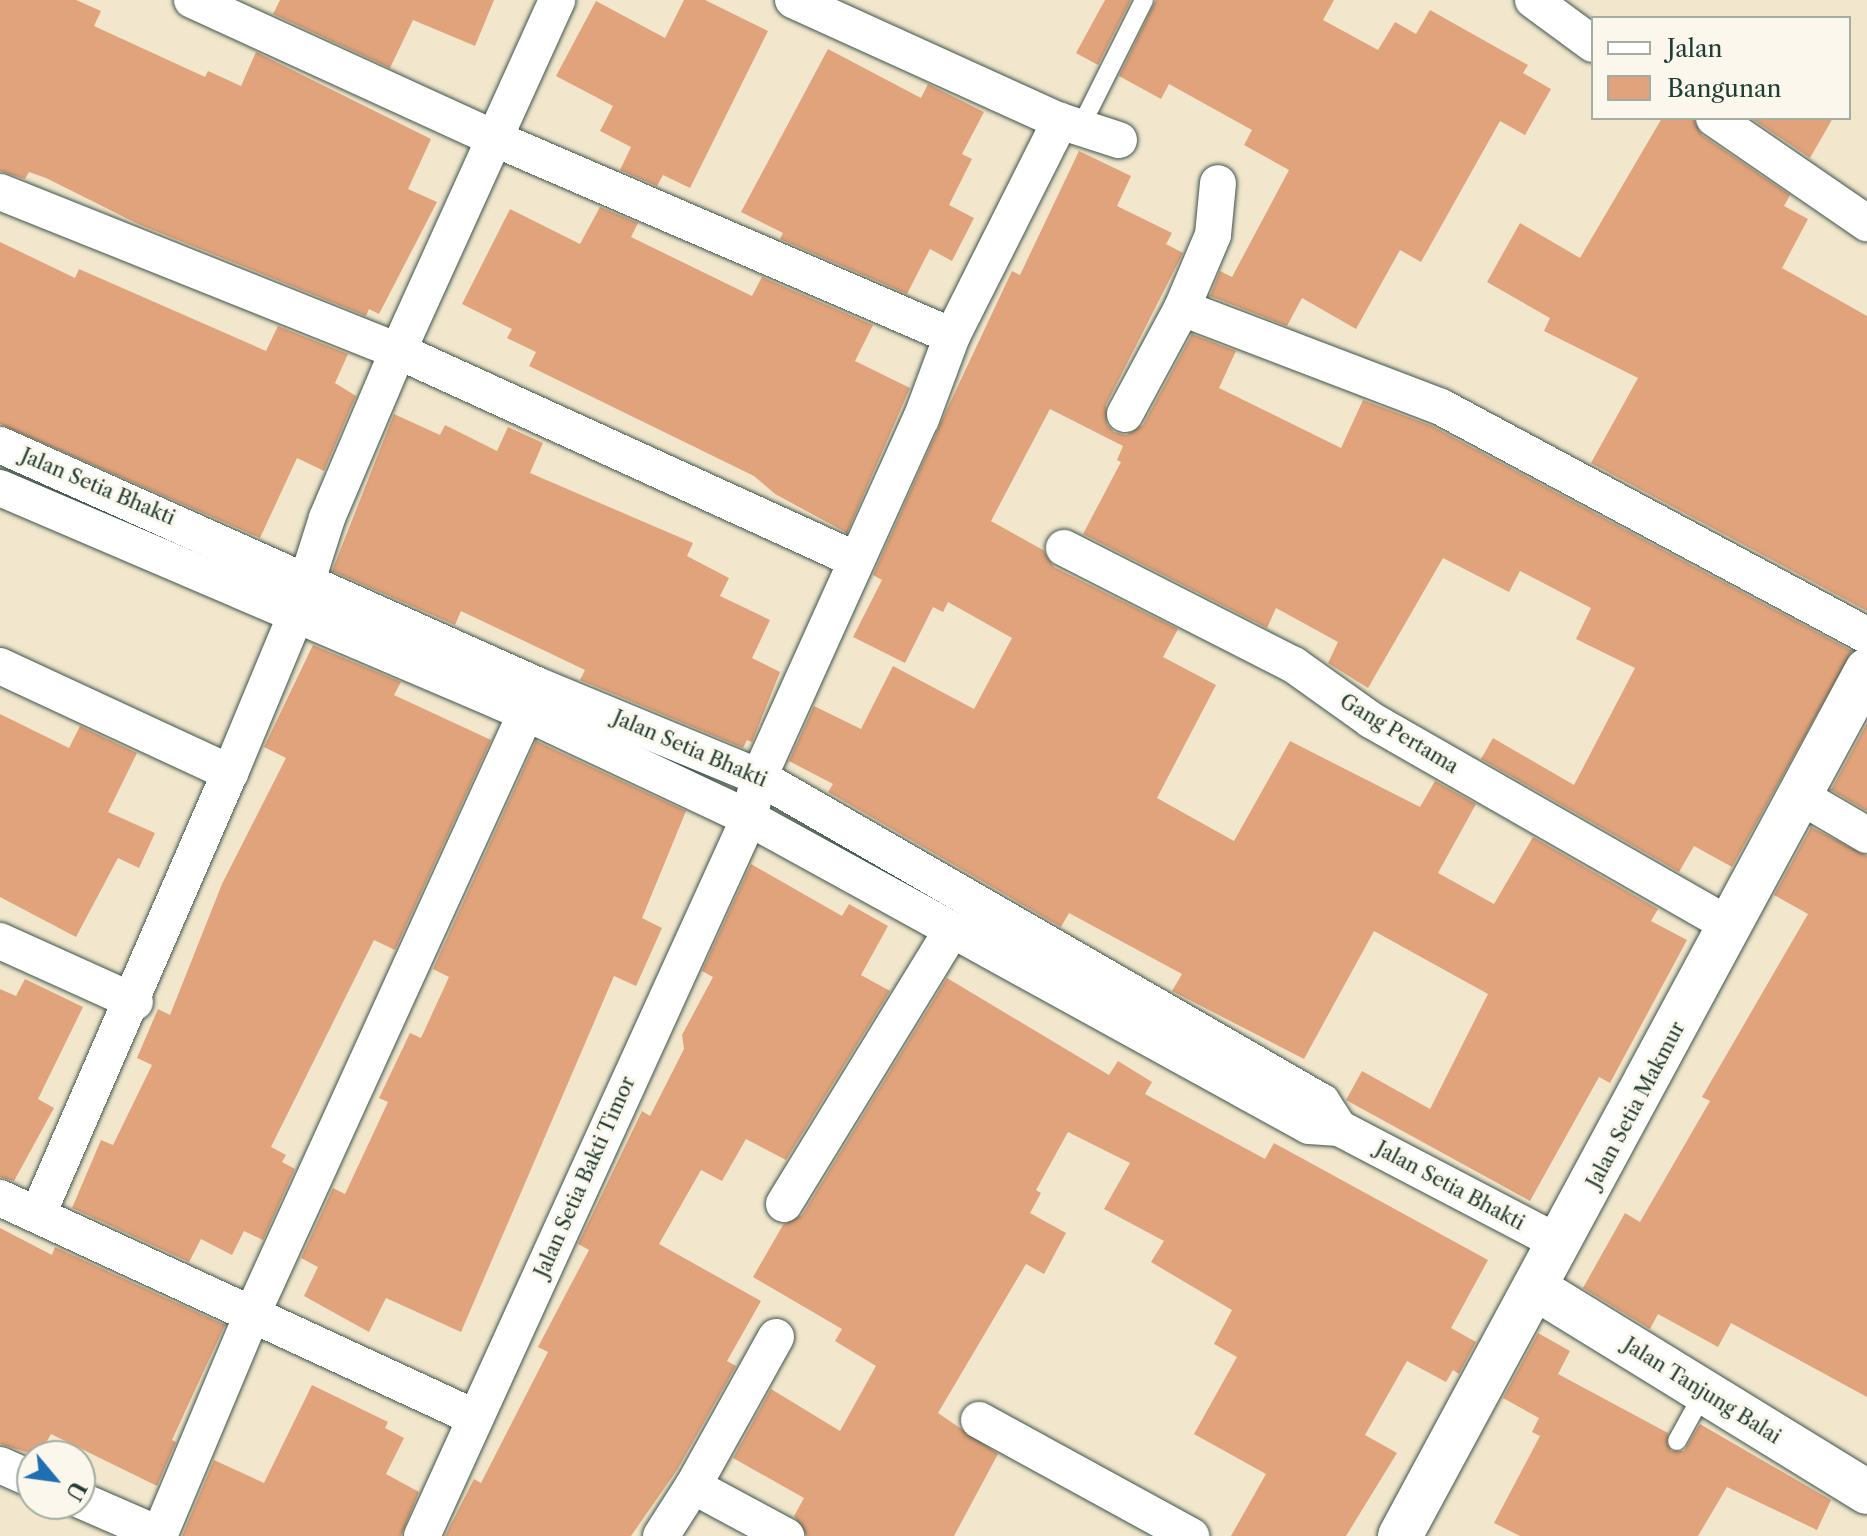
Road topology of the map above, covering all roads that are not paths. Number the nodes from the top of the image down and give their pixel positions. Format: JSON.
{"nodes":[{"id":1,"x":192,"y":0,"type":"edge"},
{"id":2,"x":557,"y":0,"type":"edge"},
{"id":3,"x":793,"y":0,"type":"edge"},
{"id":4,"x":1144,"y":0,"type":"edge"},
{"id":5,"x":1533,"y":0,"type":"edge"},
{"id":6,"x":1591,"y":43,"type":"edge"},
{"id":7,"x":1717,"y":120,"type":"edge"},
{"id":8,"x":1070,"y":124,"type":"junction"},
{"id":9,"x":491,"y":137,"type":"junction"},
{"id":10,"x":1119,"y":140,"type":"dead end"},
{"id":11,"x":1218,"y":183,"type":"dead end"},
{"id":12,"x":0,"y":192,"type":"edge"},
{"id":13,"x":1867,"y":223,"type":"edge"},
{"id":14,"x":1182,"y":308,"type":"junction"},
{"id":15,"x":952,"y":336,"type":"junction"},
{"id":16,"x":398,"y":351,"type":"junction"},
{"id":17,"x":1125,"y":414,"type":"dead end"},
{"id":18,"x":13,"y":451,"type":"edge"},
{"id":19,"x":4,"y":490,"type":"edge"},
{"id":20,"x":1064,"y":548,"type":"dead end"},
{"id":21,"x":854,"y":559,"type":"junction"},
{"id":22,"x":308,"y":578,"type":"junction"},
{"id":23,"x":297,"y":612,"type":"junction"},
{"id":24,"x":1867,"y":635,"type":"edge"},
{"id":25,"x":0,"y":666,"type":"edge"},
{"id":26,"x":1867,"y":670,"type":"edge"},
{"id":27,"x":531,"y":699,"type":"junction"},
{"id":28,"x":230,"y":773,"type":"junction"},
{"id":29,"x":759,"y":777,"type":"junction"},
{"id":30,"x":1802,"y":797,"type":"junction"},
{"id":31,"x":749,"y":818,"type":"junction"},
{"id":32,"x":1867,"y":835,"type":"edge"},
{"id":33,"x":1731,"y":926,"type":"junction"},
{"id":34,"x":951,"y":931,"type":"junction"},
{"id":35,"x":0,"y":941,"type":"edge"},
{"id":36,"x":1085,"y":982,"type":"junction"},
{"id":37,"x":135,"y":1002,"type":"junction"},
{"id":38,"x":0,"y":1198,"type":"edge"},
{"id":39,"x":784,"y":1204,"type":"dead end"},
{"id":40,"x":38,"y":1214,"type":"junction"},
{"id":41,"x":1561,"y":1244,"type":"junction"},
{"id":42,"x":1537,"y":1289,"type":"junction"},
{"id":43,"x":253,"y":1312,"type":"junction"},
{"id":44,"x":776,"y":1337,"type":"dead end"},
{"id":45,"x":1704,"y":1392,"type":"junction"},
{"id":46,"x":476,"y":1418,"type":"junction"},
{"id":47,"x":979,"y":1420,"type":"dead end"},
{"id":48,"x":1677,"y":1441,"type":"dead end"},
{"id":49,"x":693,"y":1486,"type":"junction"},
{"id":50,"x":1867,"y":1492,"type":"edge"},
{"id":51,"x":96,"y":1507,"type":"edge"},
{"id":52,"x":159,"y":1536,"type":"edge"},
{"id":53,"x":422,"y":1536,"type":"edge"},
{"id":54,"x":661,"y":1536,"type":"edge"},
{"id":55,"x":786,"y":1536,"type":"edge"},
{"id":56,"x":1191,"y":1536,"type":"edge"},
{"id":57,"x":1400,"y":1536,"type":"edge"}],
"edges":[{"from":1,"to":9,"type":"street"},
{"from":2,"to":9,"type":"street"},
{"from":3,"to":8,"type":"street"},
{"from":4,"to":8,"type":"lane"},
{"from":5,"to":6,"type":"street"},
{"from":7,"to":13,"type":"street"},
{"from":8,"to":10,"type":"street"},
{"from":8,"to":15,"type":"street","name":"Jalan Setia Bakti Timor"},
{"from":9,"to":15,"type":"street"},
{"from":9,"to":16,"type":"street"},
{"from":11,"to":14,"type":"street"},
{"from":12,"to":16,"type":"street"},
{"from":14,"to":17,"type":"street"},
{"from":14,"to":24,"type":"street"},
{"from":15,"to":21,"type":"street","name":"Jalan Setia Bakti Timor"},
{"from":16,"to":21,"type":"street"},
{"from":16,"to":22,"type":"street"},
{"from":18,"to":19,"type":"street"},
{"from":18,"to":22,"type":"street","name":"Jalan Setia Bhakti"},
{"from":19,"to":23,"type":"street","name":"Jalan Setia Bhakti"},
{"from":20,"to":33,"type":"street","name":"Gang Pertama"},
{"from":21,"to":29,"type":"street","name":"Jalan Setia Bakti Timor"},
{"from":22,"to":23,"type":"street"},
{"from":22,"to":27,"type":"street","name":"Jalan Setia Bhakti"},
{"from":23,"to":27,"type":"street","name":"Jalan Setia Bhakti"},
{"from":23,"to":28,"type":"street"},
{"from":25,"to":28,"type":"street"},
{"from":26,"to":30,"type":"main road","name":"Jalan Setia Makmur"},
{"from":27,"to":29,"type":"street","name":"Jalan Setia Bhakti"},
{"from":27,"to":31,"type":"street","name":"Jalan Setia Bhakti"},
{"from":27,"to":43,"type":"street"},
{"from":28,"to":37,"type":"street"},
{"from":29,"to":31,"type":"street","name":"Jalan Setia Bakti Timor"},
{"from":29,"to":36,"type":"street","name":"Jalan Setia Bhakti"},
{"from":30,"to":32,"type":"street"},
{"from":30,"to":33,"type":"main road","name":"Jalan Setia Makmur"},
{"from":31,"to":34,"type":"street","name":"Jalan Setia Bhakti"},
{"from":31,"to":46,"type":"street","name":"Jalan Setia Bakti Timor"},
{"from":33,"to":41,"type":"main road","name":"Jalan Setia Makmur"},
{"from":34,"to":36,"type":"street","name":"Jalan Setia Bhakti"},
{"from":34,"to":39,"type":"street"},
{"from":35,"to":37,"type":"street"},
{"from":36,"to":41,"type":"street","name":"Jalan Setia Bhakti"},
{"from":37,"to":40,"type":"street"},
{"from":38,"to":40,"type":"street"},
{"from":40,"to":43,"type":"street"},
{"from":41,"to":42,"type":"main road","name":"Jalan Setia Makmur"},
{"from":42,"to":45,"type":"main road","name":"Jalan Tanjung Balai"},
{"from":42,"to":57,"type":"main road","name":"Jalan Setia Makmur"},
{"from":43,"to":46,"type":"street"},
{"from":43,"to":52,"type":"street"},
{"from":44,"to":49,"type":"street"},
{"from":45,"to":48,"type":"lane"},
{"from":45,"to":50,"type":"main road","name":"Jalan Tanjung Balai"},
{"from":46,"to":53,"type":"street","name":"Jalan Setia Bakti Timor"},
{"from":47,"to":56,"type":"street"},
{"from":49,"to":54,"type":"street"},
{"from":49,"to":55,"type":"street"},
{"from":51,"to":52,"type":"street"}]}
